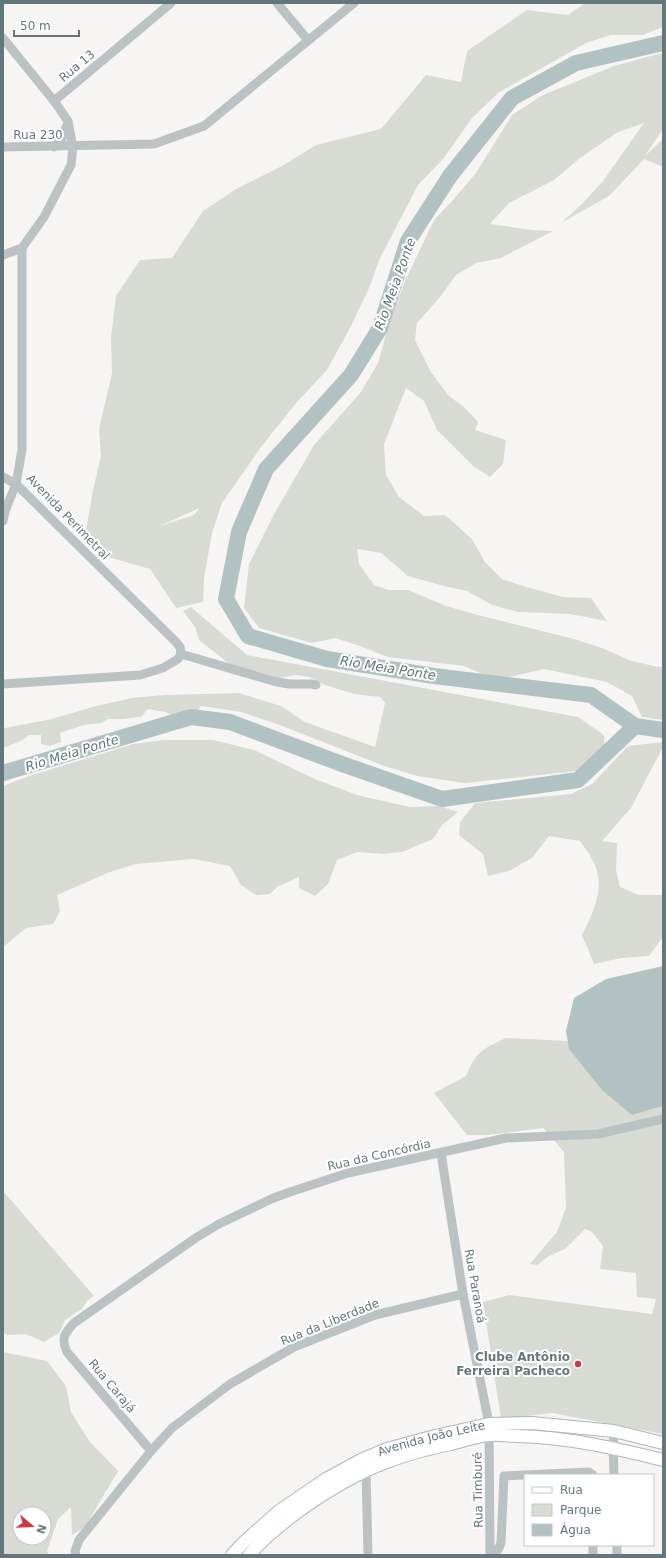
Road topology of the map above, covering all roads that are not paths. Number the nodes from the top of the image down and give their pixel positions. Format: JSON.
{"nodes":[{"id":1,"x":171,"y":3,"type":"edge"},
{"id":2,"x":277,"y":3,"type":"edge"},
{"id":3,"x":354,"y":3,"type":"edge"},
{"id":4,"x":3,"y":38,"type":"edge"},
{"id":5,"x":308,"y":40,"type":"junction"},
{"id":6,"x":54,"y":101,"type":"junction"},
{"id":7,"x":68,"y":121,"type":"junction"},
{"id":8,"x":3,"y":147,"type":"edge"},
{"id":9,"x":54,"y":147,"type":"junction"},
{"id":10,"x":73,"y":147,"type":"junction"},
{"id":11,"x":22,"y":248,"type":"junction"},
{"id":12,"x":3,"y":255,"type":"edge"},
{"id":13,"x":3,"y":477,"type":"edge"},
{"id":14,"x":16,"y":484,"type":"junction"},
{"id":15,"x":3,"y":521,"type":"edge"},
{"id":16,"x":181,"y":654,"type":"junction"},
{"id":17,"x":3,"y":684,"type":"edge"},
{"id":18,"x":316,"y":685,"type":"dead end"},
{"id":19,"x":663,"y":1119,"type":"edge"},
{"id":20,"x":441,"y":1153,"type":"junction"},
{"id":21,"x":464,"y":1294,"type":"junction"},
{"id":22,"x":65,"y":1334,"type":"joint"},
{"id":23,"x":489,"y":1430,"type":"junction"},
{"id":24,"x":614,"y":1431,"type":"junction"},
{"id":25,"x":663,"y":1443,"type":"edge"},
{"id":26,"x":612,"y":1447,"type":"junction"},
{"id":27,"x":150,"y":1451,"type":"junction"},
{"id":28,"x":663,"y":1460,"type":"edge"},
{"id":29,"x":364,"y":1465,"type":"junction"},
{"id":30,"x":524,"y":1474,"type":"edge"},
{"id":31,"x":534,"y":1474,"type":"edge"},
{"id":32,"x":592,"y":1474,"type":"edge"},
{"id":33,"x":614,"y":1474,"type":"edge"},
{"id":34,"x":502,"y":1506,"type":"junction"},
{"id":35,"x":490,"y":1514,"type":"junction"},
{"id":36,"x":490,"y":1553,"type":"edge"},
{"id":37,"x":76,"y":1555,"type":"edge"},
{"id":38,"x":232,"y":1555,"type":"edge"},
{"id":39,"x":249,"y":1555,"type":"edge"},
{"id":40,"x":368,"y":1555,"type":"edge"}],
"edges":[{"from":1,"to":6,"type":"street","name":"Rua 13"},
{"from":2,"to":5,"type":"street"},
{"from":3,"to":5,"type":"street","name":"Rua 230"},
{"from":4,"to":6,"type":"street"},
{"from":5,"to":10,"type":"street","name":"Rua 230"},
{"from":6,"to":7,"type":"street"},
{"from":7,"to":9,"type":"street"},
{"from":7,"to":10,"type":"street"},
{"from":8,"to":9,"type":"street","name":"Rua 230"},
{"from":9,"to":10,"type":"street","name":"Rua 230"},
{"from":10,"to":11,"type":"street"},
{"from":11,"to":12,"type":"street"},
{"from":11,"to":14,"type":"street","name":"Avenida Perimetral"},
{"from":13,"to":14,"type":"street"},
{"from":14,"to":15,"type":"street"},
{"from":14,"to":16,"type":"street","name":"Avenida Perimetral"},
{"from":16,"to":17,"type":"street"},
{"from":16,"to":18,"type":"street"},
{"from":19,"to":20,"type":"street","name":"Rua da Concórdia"},
{"from":20,"to":21,"type":"street","name":"Rua Paranoá"},
{"from":20,"to":22,"type":"street","name":"Rua da Concórdia"},
{"from":21,"to":23,"type":"street","name":"Rua Paranoá"},
{"from":21,"to":27,"type":"street","name":"Rua da Liberdade"},
{"from":22,"to":27,"type":"street","name":"Rua Carajá"},
{"from":23,"to":24,"type":"street","name":"Avenida João Leite"},
{"from":23,"to":26,"type":"street","name":"Avenida João Leite"},
{"from":23,"to":29,"type":"street","name":"Avenida João Leite"},
{"from":23,"to":35,"type":"street","name":"Rua Timburé"},
{"from":24,"to":25,"type":"street","name":"Avenida João Leite"},
{"from":24,"to":26,"type":"street"},
{"from":26,"to":28,"type":"street","name":"Avenida João Leite"},
{"from":26,"to":33,"type":"street"},
{"from":27,"to":37,"type":"street","name":"Rua da Liberdade"},
{"from":29,"to":38,"type":"street","name":"Avenida João Leite"},
{"from":29,"to":39,"type":"street","name":"Avenida João Leite"},
{"from":29,"to":40,"type":"street"},
{"from":30,"to":34,"type":"street"},
{"from":31,"to":32,"type":"street"},
{"from":34,"to":35,"type":"street"},
{"from":34,"to":36,"type":"street"},
{"from":35,"to":36,"type":"street","name":"Rua Timburé"}]}
